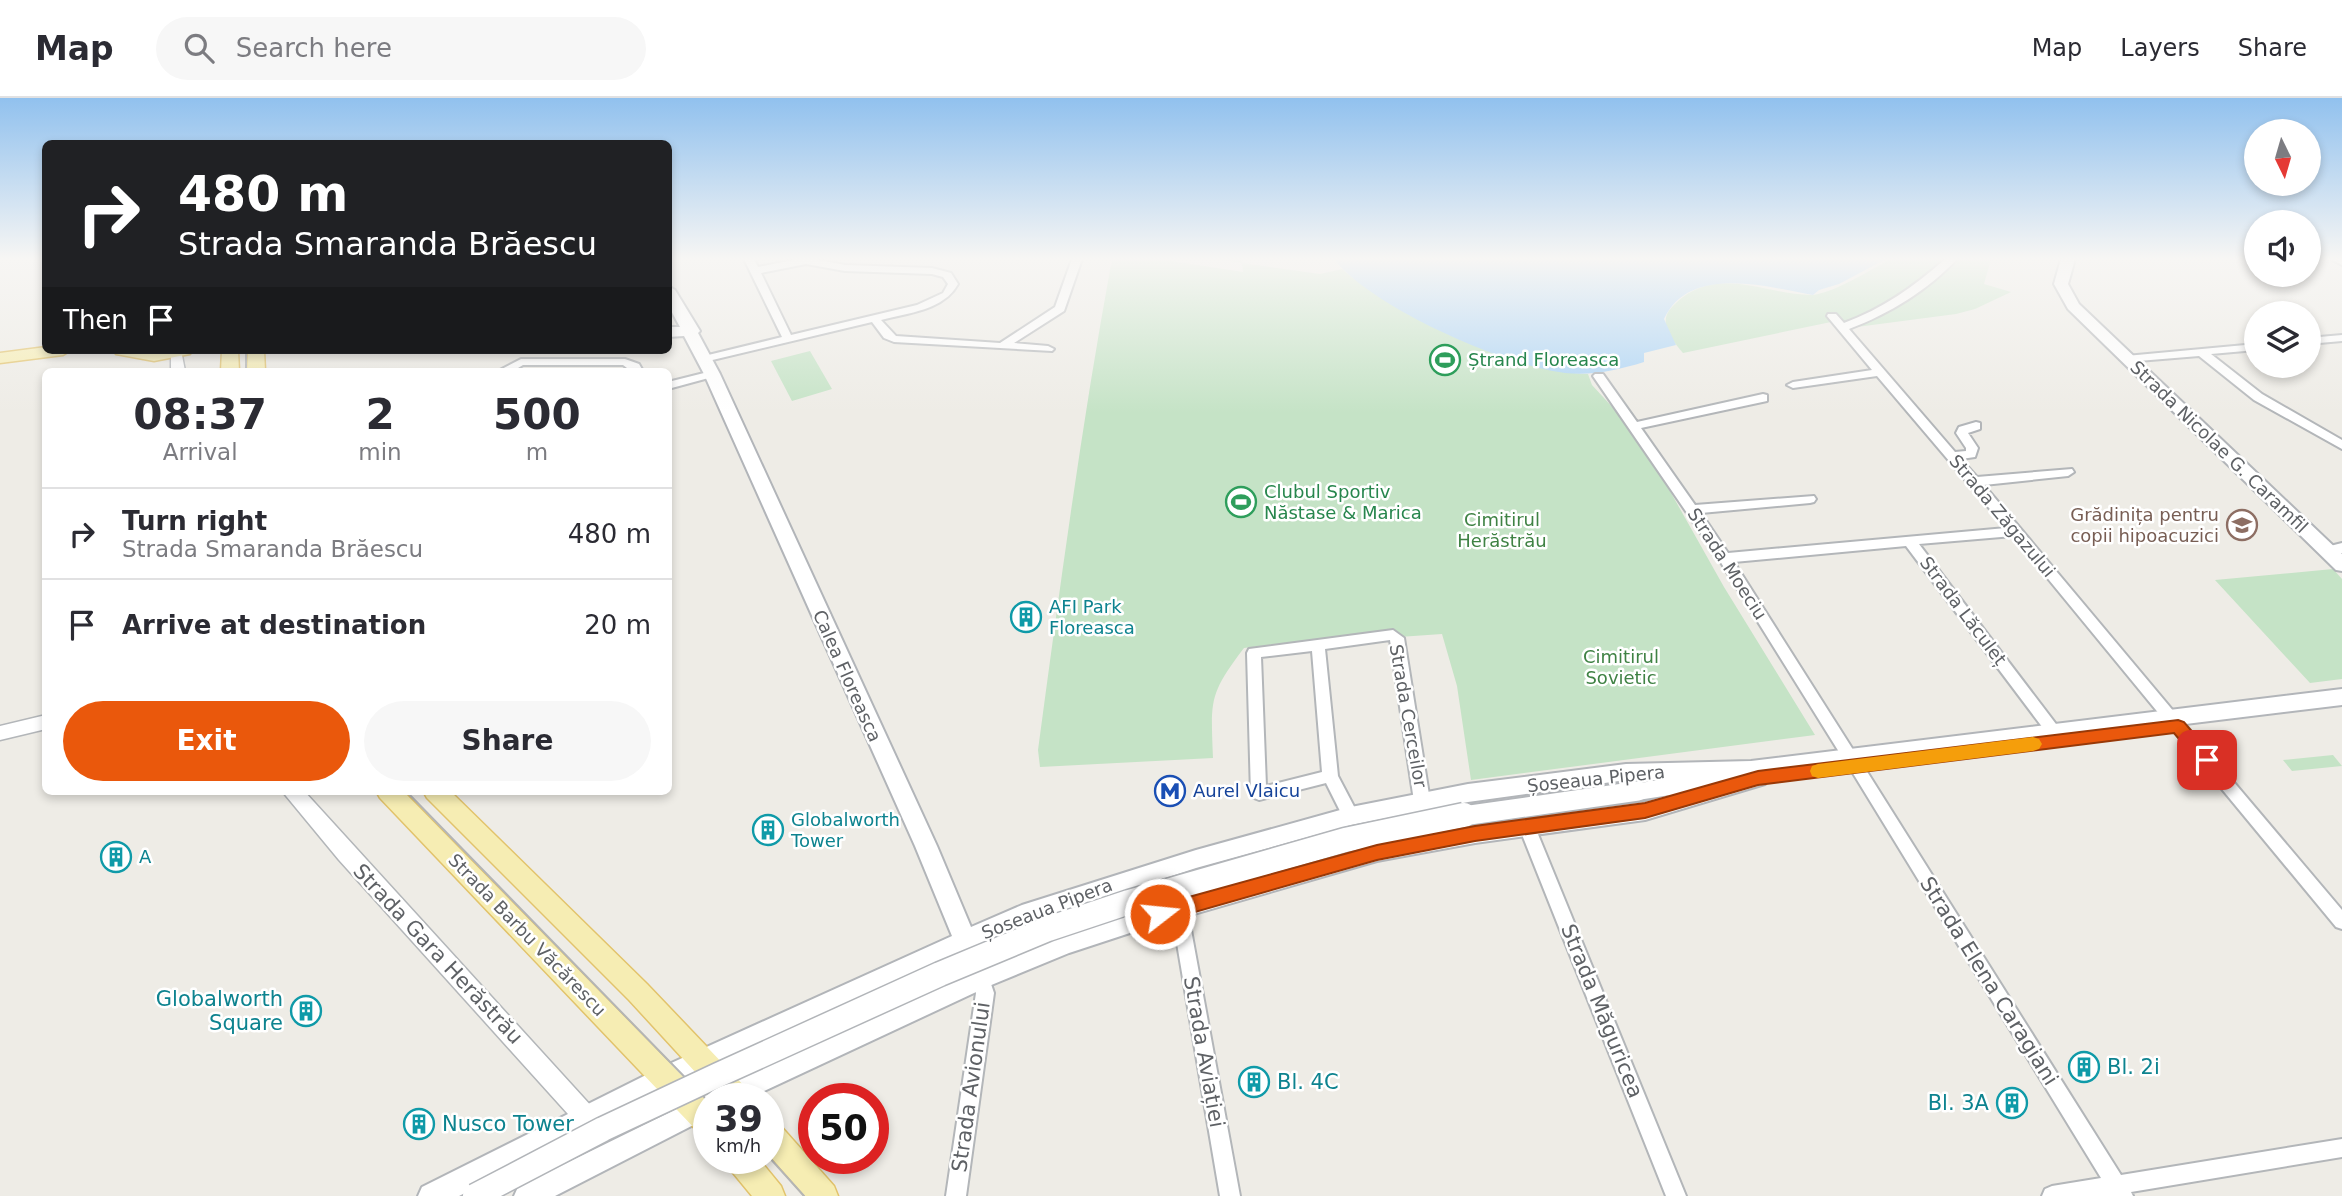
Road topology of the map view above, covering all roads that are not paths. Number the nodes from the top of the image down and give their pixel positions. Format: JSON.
{"nodes":[{"id":1,"x":678,"y":310,"type":"edge"},
{"id":2,"x":774,"y":310,"type":"edge"},
{"id":3,"x":904,"y":310,"type":"edge"},
{"id":4,"x":1058,"y":310,"type":"edge"},
{"id":5,"x":1885,"y":310,"type":"edge"},
{"id":6,"x":2079,"y":310,"type":"edge"},
{"id":7,"x":1832,"y":316,"type":"dead end"},
{"id":8,"x":874,"y":318,"type":"junction"},
{"id":9,"x":672,"y":324,"type":"edge"},
{"id":10,"x":689,"y":326,"type":"junction"},
{"id":11,"x":1842,"y":328,"type":"junction"},
{"id":12,"x":672,"y":331,"type":"edge"},
{"id":13,"x":2342,"y":338,"type":"edge"},
{"id":14,"x":788,"y":339,"type":"junction"},
{"id":15,"x":2321,"y":340,"type":"edge"},
{"id":16,"x":42,"y":345,"type":"edge"},
{"id":17,"x":1002,"y":346,"type":"junction"},
{"id":18,"x":2244,"y":348,"type":"edge"},
{"id":19,"x":1048,"y":349,"type":"dead end"},
{"id":20,"x":0,"y":351,"type":"edge"},
{"id":21,"x":2201,"y":352,"type":"junction"},
{"id":22,"x":42,"y":353,"type":"edge"},
{"id":23,"x":143,"y":354,"type":"edge"},
{"id":24,"x":165,"y":354,"type":"edge"},
{"id":25,"x":0,"y":358,"type":"edge"},
{"id":26,"x":2126,"y":359,"type":"junction"},
{"id":27,"x":708,"y":367,"type":"junction"},
{"id":28,"x":510,"y":368,"type":"edge"},
{"id":29,"x":635,"y":368,"type":"edge"},
{"id":30,"x":1878,"y":372,"type":"junction"},
{"id":31,"x":1599,"y":376,"type":"dead end"},
{"id":32,"x":672,"y":385,"type":"edge"},
{"id":33,"x":1793,"y":385,"type":"dead end"},
{"id":34,"x":1763,"y":398,"type":"dead end"},
{"id":35,"x":1633,"y":426,"type":"junction"},
{"id":36,"x":1976,"y":426,"type":"dead end"},
{"id":37,"x":2342,"y":445,"type":"edge"},
{"id":38,"x":1951,"y":456,"type":"junction"},
{"id":39,"x":2068,"y":472,"type":"dead end"},
{"id":40,"x":1973,"y":482,"type":"junction"},
{"id":41,"x":1811,"y":499,"type":"dead end"},
{"id":42,"x":1691,"y":510,"type":"junction"},
{"id":43,"x":2016,"y":531,"type":"junction"},
{"id":44,"x":1910,"y":542,"type":"junction"},
{"id":45,"x":2334,"y":549,"type":"edge"},
{"id":46,"x":1725,"y":558,"type":"junction"},
{"id":47,"x":2342,"y":565,"type":"edge"},
{"id":48,"x":1318,"y":644,"type":"junction"},
{"id":49,"x":2342,"y":697,"type":"edge"},
{"id":50,"x":2342,"y":707,"type":"edge"},
{"id":51,"x":2174,"y":722,"type":"junction"},
{"id":52,"x":42,"y":723,"type":"edge"},
{"id":53,"x":2054,"y":732,"type":"junction"},
{"id":54,"x":0,"y":733,"type":"edge"},
{"id":55,"x":1853,"y":761,"type":"junction"},
{"id":56,"x":1755,"y":773,"type":"junction"},
{"id":57,"x":1330,"y":776,"type":"junction"},
{"id":58,"x":295,"y":795,"type":"edge"},
{"id":59,"x":392,"y":795,"type":"edge"},
{"id":60,"x":439,"y":795,"type":"edge"},
{"id":61,"x":1422,"y":801,"type":"junction"},
{"id":62,"x":1350,"y":816,"type":"junction"},
{"id":63,"x":1527,"y":827,"type":"junction"},
{"id":64,"x":1179,"y":908,"type":"junction"},
{"id":65,"x":2342,"y":922,"type":"edge"},
{"id":66,"x":966,"y":941,"type":"junction"},
{"id":67,"x":981,"y":978,"type":"junction"},
{"id":68,"x":705,"y":1060,"type":"junction"},
{"id":69,"x":667,"y":1077,"type":"junction"},
{"id":70,"x":711,"y":1083,"type":"edge"},
{"id":71,"x":761,"y":1083,"type":"edge"},
{"id":72,"x":693,"y":1091,"type":"edge"},
{"id":73,"x":585,"y":1116,"type":"junction"},
{"id":74,"x":693,"y":1116,"type":"edge"},
{"id":75,"x":2342,"y":1148,"type":"edge"},
{"id":76,"x":784,"y":1151,"type":"edge"},
{"id":77,"x":752,"y":1174,"type":"edge"},
{"id":78,"x":2120,"y":1191,"type":"edge"},
{"id":79,"x":431,"y":1196,"type":"edge"},
{"id":80,"x":475,"y":1196,"type":"edge"},
{"id":81,"x":527,"y":1196,"type":"edge"},
{"id":82,"x":771,"y":1196,"type":"edge"},
{"id":83,"x":824,"y":1196,"type":"edge"},
{"id":84,"x":957,"y":1196,"type":"edge"},
{"id":85,"x":1230,"y":1196,"type":"edge"},
{"id":86,"x":1676,"y":1196,"type":"edge"},
{"id":87,"x":2052,"y":1196,"type":"edge"}],
"edges":[{"from":1,"to":10,"type":"main road","name":"Calea Floreasca"},
{"from":2,"to":14,"type":"street"},
{"from":3,"to":8,"type":"street"},
{"from":4,"to":17,"type":"street"},
{"from":5,"to":11,"type":"street"},
{"from":6,"to":26,"type":"main road","name":"Strada Nicolae G. Caramfil"},
{"from":7,"to":11,"type":"street","name":"Strada Zăgazului"},
{"from":8,"to":14,"type":"street"},
{"from":8,"to":17,"type":"street"},
{"from":9,"to":10,"type":"main road"},
{"from":10,"to":12,"type":"main road"},
{"from":10,"to":27,"type":"main road","name":"Calea Floreasca"},
{"from":11,"to":30,"type":"street","name":"Strada Zăgazului"},
{"from":13,"to":15,"type":"street"},
{"from":14,"to":27,"type":"street"},
{"from":16,"to":20,"type":"main road"},
{"from":17,"to":19,"type":"street"},
{"from":18,"to":21,"type":"street"},
{"from":21,"to":26,"type":"street"},
{"from":21,"to":37,"type":"street"},
{"from":22,"to":25,"type":"main road"},
{"from":23,"to":24,"type":"main road"},
{"from":26,"to":45,"type":"main road","name":"Strada Nicolae G. Caramfil"},
{"from":27,"to":32,"type":"street"},
{"from":27,"to":66,"type":"main road","name":"Calea Floreasca"},
{"from":28,"to":29,"type":"street"},
{"from":30,"to":33,"type":"street"},
{"from":30,"to":38,"type":"street","name":"Strada Zăgazului"},
{"from":31,"to":35,"type":"street","name":"Strada Moeciu"},
{"from":34,"to":35,"type":"street"},
{"from":35,"to":42,"type":"street","name":"Strada Moeciu"},
{"from":36,"to":38,"type":"street"},
{"from":38,"to":40,"type":"street","name":"Strada Zăgazului"},
{"from":39,"to":40,"type":"street"},
{"from":40,"to":43,"type":"street","name":"Strada Zăgazului"},
{"from":41,"to":42,"type":"street"},
{"from":42,"to":46,"type":"street","name":"Strada Moeciu"},
{"from":43,"to":44,"type":"street","name":"Strada Lăculeț"},
{"from":43,"to":51,"type":"street","name":"Strada Zăgazului"},
{"from":44,"to":46,"type":"street"},
{"from":44,"to":53,"type":"street","name":"Strada Lăculeț"},
{"from":45,"to":47,"type":"main road","name":"Strada Nicolae G. Caramfil"},
{"from":46,"to":55,"type":"street","name":"Strada Moeciu"},
{"from":48,"to":57,"type":"street"},
{"from":48,"to":57,"type":"street"},
{"from":48,"to":61,"type":"street","name":"Strada Cerceilor"},
{"from":49,"to":51,"type":"main road","name":"Șoseaua Pipera"},
{"from":50,"to":51,"type":"main road","name":"Șoseaua Pipera"},
{"from":51,"to":53,"type":"main road","name":"Șoseaua Pipera"},
{"from":51,"to":55,"type":"main road","name":"Șoseaua Pipera"},
{"from":51,"to":65,"type":"street","name":"Strada Zăgazului"},
{"from":52,"to":54,"type":"street"},
{"from":53,"to":55,"type":"main road","name":"Șoseaua Pipera"},
{"from":55,"to":56,"type":"main road","name":"Șoseaua Pipera"},
{"from":55,"to":78,"type":"street","name":"Strada Elena Caragiani"},
{"from":56,"to":61,"type":"main road","name":"Șoseaua Pipera"},
{"from":56,"to":63,"type":"main road","name":"Șoseaua Pipera"},
{"from":56,"to":80,"type":"main road","name":"Șoseaua Pipera","bridge":true},
{"from":57,"to":62,"type":"street"},
{"from":58,"to":73,"type":"street","name":"Strada Gara Herăstrău"},
{"from":59,"to":69,"type":"main road","name":"Strada Barbu Văcărescu"},
{"from":60,"to":68,"type":"main road","name":"Strada Barbu Văcărescu"},
{"from":61,"to":62,"type":"main road","name":"Șoseaua Pipera"},
{"from":62,"to":66,"type":"main road","name":"Șoseaua Pipera"},
{"from":63,"to":64,"type":"main road","name":"Șoseaua Pipera"},
{"from":63,"to":86,"type":"street","name":"Strada Măguricea"},
{"from":64,"to":67,"type":"main road","name":"Șoseaua Pipera"},
{"from":64,"to":85,"type":"street","name":"Strada Aviației"},
{"from":66,"to":67,"type":"main road","name":"Calea Floreasca"},
{"from":66,"to":68,"type":"main road","name":"Șoseaua Pipera"},
{"from":67,"to":71,"type":"main road","name":"Șoseaua Pipera"},
{"from":67,"to":84,"type":"street","name":"Strada Avionului"},
{"from":68,"to":69,"type":"main road","name":"Șoseaua Pipera"},
{"from":68,"to":70,"type":"main road","name":"Strada Barbu Văcărescu"},
{"from":69,"to":72,"type":"main road","name":"Strada Barbu Văcărescu"},
{"from":69,"to":73,"type":"main road","name":"Șoseaua Pipera"},
{"from":73,"to":79,"type":"main road","name":"Șoseaua Pipera"},
{"from":74,"to":81,"type":"main road","name":"Șoseaua Pipera"},
{"from":75,"to":78,"type":"street"},
{"from":76,"to":83,"type":"main road"},
{"from":77,"to":82,"type":"main road"},
{"from":78,"to":87,"type":"street"}]}
